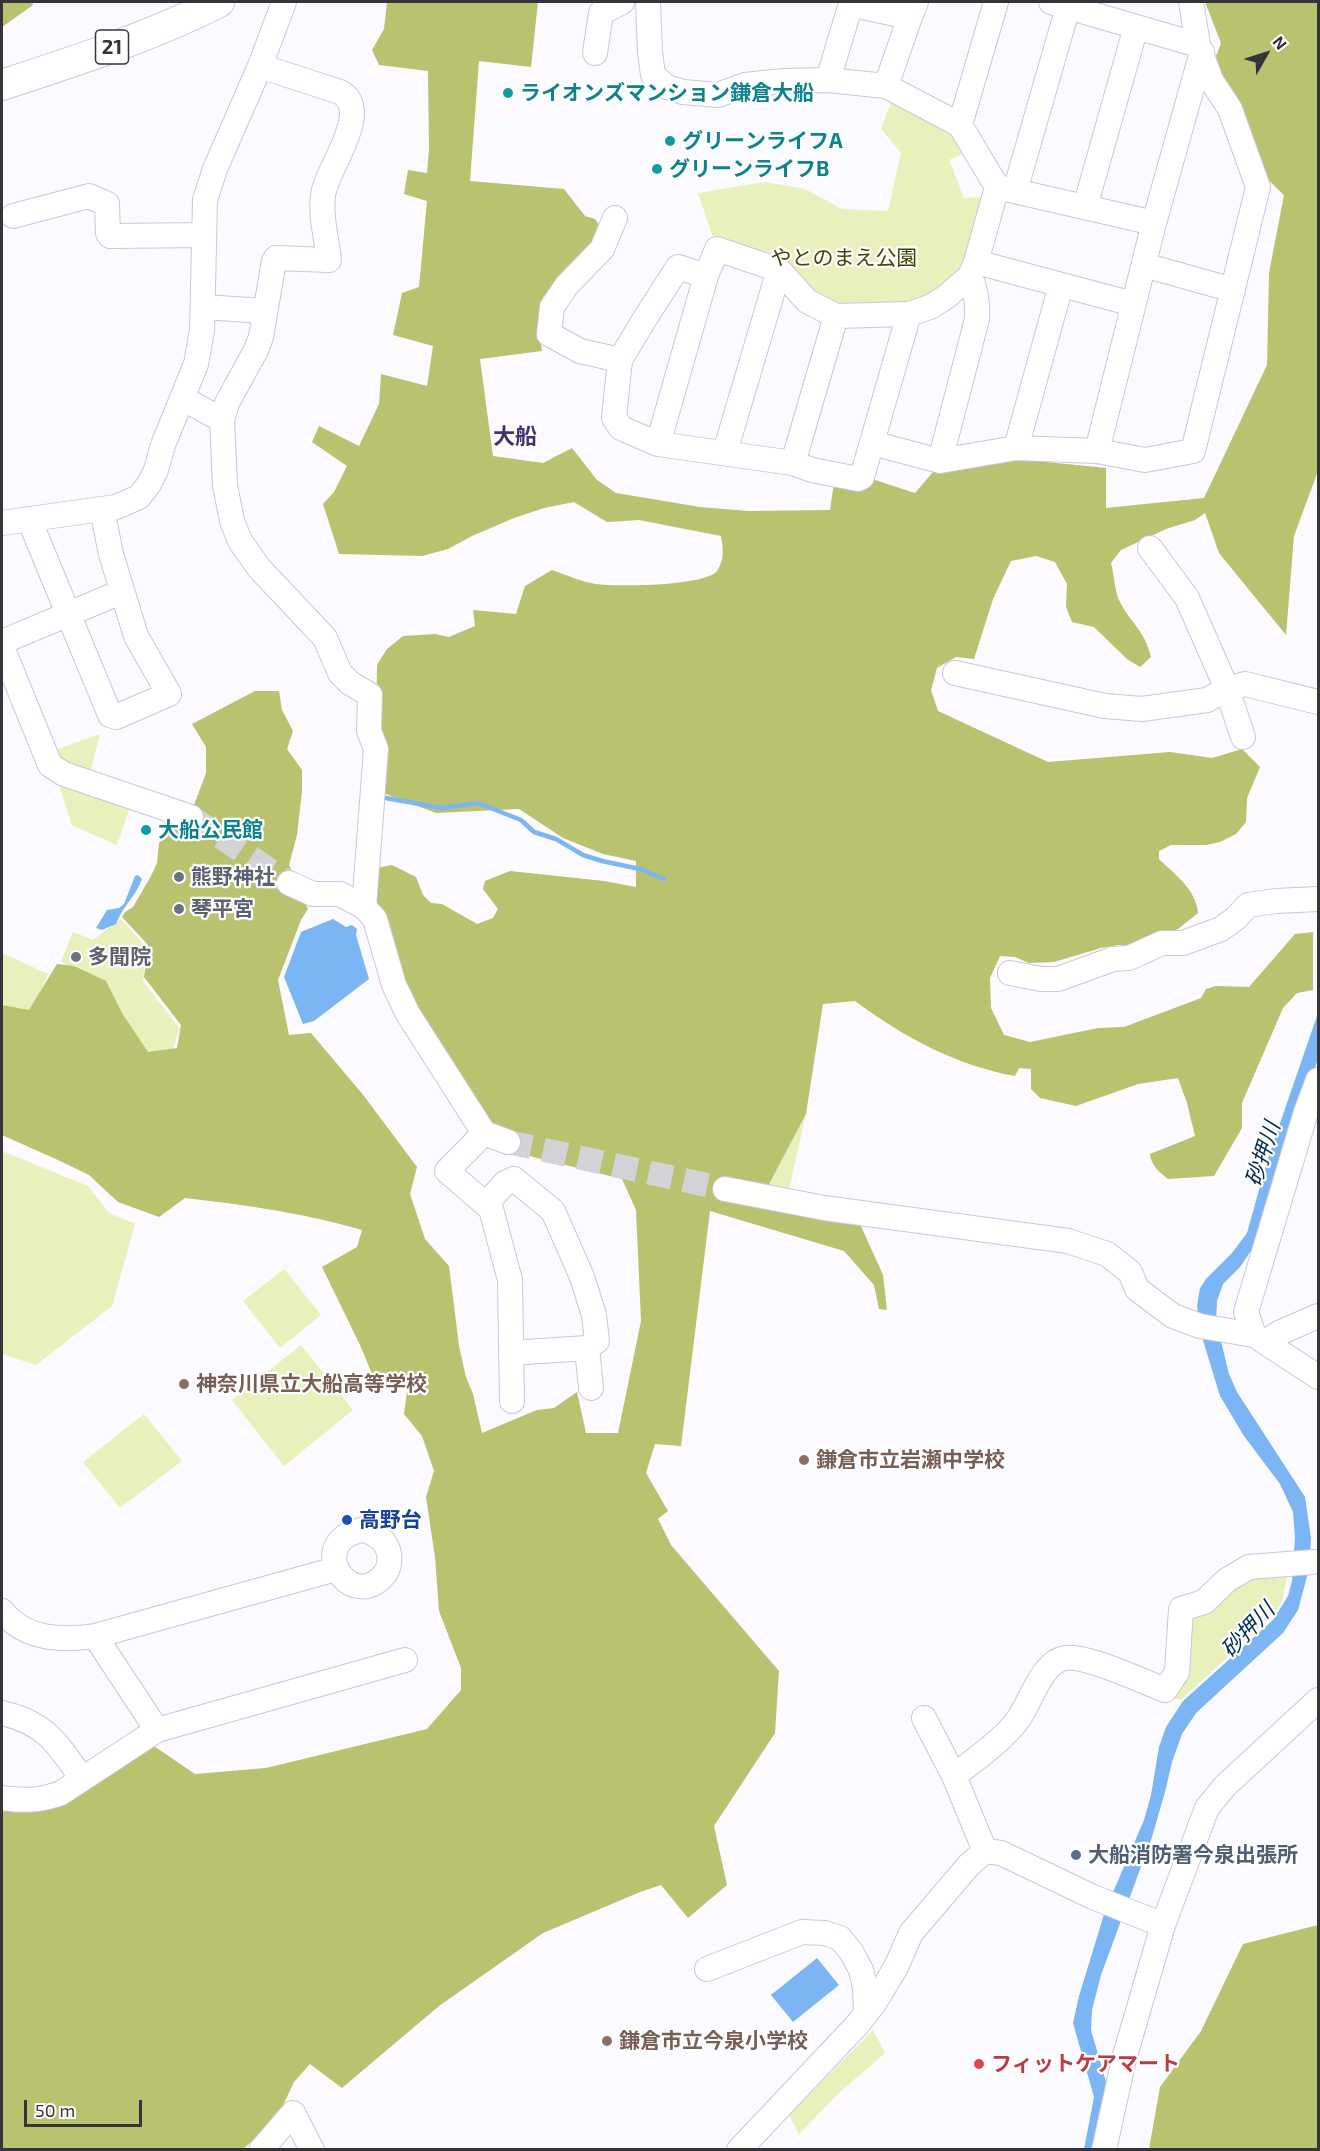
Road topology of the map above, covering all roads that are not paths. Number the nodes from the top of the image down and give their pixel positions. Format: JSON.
{"nodes":[{"id":1,"x":219,"y":2,"type":"edge"},
{"id":2,"x":284,"y":2,"type":"edge"},
{"id":3,"x":622,"y":2,"type":"edge"},
{"id":4,"x":648,"y":2,"type":"edge"},
{"id":5,"x":996,"y":2,"type":"edge"},
{"id":6,"x":1191,"y":2,"type":"edge"},
{"id":7,"x":1059,"y":4,"type":"edge"},
{"id":8,"x":913,"y":9,"type":"edge"},
{"id":9,"x":175,"y":12,"type":"edge"},
{"id":10,"x":1136,"y":27,"type":"junction"},
{"id":11,"x":1200,"y":48,"type":"junction"},
{"id":12,"x":595,"y":53,"type":"dead end"},
{"id":13,"x":260,"y":66,"type":"junction"},
{"id":14,"x":828,"y":80,"type":"junction"},
{"id":15,"x":2,"y":85,"type":"edge"},
{"id":16,"x":886,"y":86,"type":"junction"},
{"id":17,"x":960,"y":125,"type":"junction"},
{"id":18,"x":1006,"y":189,"type":"junction"},
{"id":19,"x":1085,"y":207,"type":"junction"},
{"id":20,"x":13,"y":216,"type":"dead end"},
{"id":21,"x":615,"y":218,"type":"dead end"},
{"id":22,"x":1154,"y":223,"type":"junction"},
{"id":23,"x":204,"y":235,"type":"junction"},
{"id":24,"x":1144,"y":265,"type":"junction"},
{"id":25,"x":973,"y":269,"type":"junction"},
{"id":26,"x":779,"y":270,"type":"junction"},
{"id":27,"x":706,"y":276,"type":"junction"},
{"id":28,"x":1061,"y":285,"type":"junction"},
{"id":29,"x":1233,"y":290,"type":"junction"},
{"id":30,"x":1133,"y":304,"type":"junction"},
{"id":31,"x":204,"y":307,"type":"junction"},
{"id":32,"x":265,"y":312,"type":"junction"},
{"id":33,"x":909,"y":314,"type":"junction"},
{"id":34,"x":836,"y":316,"type":"junction"},
{"id":35,"x":620,"y":360,"type":"junction"},
{"id":36,"x":182,"y":398,"type":"junction"},
{"id":37,"x":222,"y":420,"type":"junction"},
{"id":38,"x":872,"y":443,"type":"junction"},
{"id":39,"x":658,"y":444,"type":"junction"},
{"id":40,"x":1016,"y":447,"type":"junction"},
{"id":41,"x":1097,"y":451,"type":"junction"},
{"id":42,"x":725,"y":452,"type":"junction"},
{"id":43,"x":940,"y":461,"type":"junction"},
{"id":44,"x":793,"y":463,"type":"junction"},
{"id":45,"x":102,"y":509,"type":"junction"},
{"id":46,"x":29,"y":519,"type":"junction"},
{"id":47,"x":2,"y":523,"type":"edge"},
{"id":48,"x":1150,"y":548,"type":"dead end"},
{"id":49,"x":121,"y":592,"type":"junction"},
{"id":50,"x":68,"y":615,"type":"junction"},
{"id":51,"x":2,"y":642,"type":"edge"},
{"id":52,"x":2,"y":647,"type":"edge"},
{"id":53,"x":956,"y":673,"type":"dead end"},
{"id":54,"x":1227,"y":689,"type":"junction"},
{"id":55,"x":1318,"y":702,"type":"edge"},
{"id":56,"x":1243,"y":737,"type":"dead end"},
{"id":57,"x":191,"y":817,"type":"tunnel mouth"},
{"id":58,"x":289,"y":883,"type":"tunnel mouth"},
{"id":59,"x":1318,"y":899,"type":"edge"},
{"id":60,"x":364,"y":906,"type":"junction"},
{"id":61,"x":1010,"y":974,"type":"dead end"},
{"id":62,"x":1318,"y":1080,"type":"edge"},
{"id":63,"x":484,"y":1133,"type":"junction"},
{"id":64,"x":508,"y":1142,"type":"tunnel mouth"},
{"id":65,"x":725,"y":1189,"type":"tunnel mouth"},
{"id":66,"x":486,"y":1204,"type":"junction"},
{"id":67,"x":1318,"y":1316,"type":"edge"},
{"id":68,"x":1259,"y":1339,"type":"junction"},
{"id":69,"x":587,"y":1348,"type":"junction"},
{"id":70,"x":511,"y":1353,"type":"junction"},
{"id":71,"x":1318,"y":1377,"type":"edge"},
{"id":72,"x":591,"y":1388,"type":"dead end"},
{"id":73,"x":512,"y":1401,"type":"dead end"},
{"id":74,"x":1312,"y":1562,"type":"dead end"},
{"id":75,"x":336,"y":1569,"type":"dead end"},
{"id":76,"x":2,"y":1611,"type":"edge"},
{"id":77,"x":95,"y":1636,"type":"junction"},
{"id":78,"x":405,"y":1660,"type":"dead end"},
{"id":79,"x":1318,"y":1700,"type":"edge"},
{"id":80,"x":2,"y":1713,"type":"edge"},
{"id":81,"x":924,"y":1718,"type":"dead end"},
{"id":82,"x":157,"y":1730,"type":"junction"},
{"id":83,"x":954,"y":1776,"type":"junction"},
{"id":84,"x":82,"y":1779,"type":"junction"},
{"id":85,"x":2,"y":1798,"type":"edge"},
{"id":86,"x":974,"y":1849,"type":"junction"},
{"id":87,"x":1162,"y":1925,"type":"junction"},
{"id":88,"x":707,"y":1969,"type":"dead end"},
{"id":89,"x":866,"y":2013,"type":"junction"},
{"id":90,"x":261,"y":2150,"type":"edge"},
{"id":91,"x":312,"y":2150,"type":"edge"},
{"id":92,"x":739,"y":2150,"type":"edge"},
{"id":93,"x":1104,"y":2150,"type":"edge"}],
"edges":[{"from":1,"to":9,"type":"main road","number":"21"},
{"from":2,"to":13,"type":"street"},
{"from":3,"to":12,"type":"street"},
{"from":4,"to":14,"type":"street"},
{"from":5,"to":17,"type":"street"},
{"from":6,"to":11,"type":"street"},
{"from":7,"to":10,"type":"street"},
{"from":7,"to":18,"type":"street"},
{"from":8,"to":14,"type":"street"},
{"from":8,"to":16,"type":"street"},
{"from":9,"to":15,"type":"main road","number":"21"},
{"from":10,"to":11,"type":"street"},
{"from":10,"to":19,"type":"street"},
{"from":11,"to":22,"type":"street"},
{"from":11,"to":29,"type":"street"},
{"from":13,"to":23,"type":"street"},
{"from":13,"to":32,"type":"street"},
{"from":14,"to":16,"type":"street"},
{"from":16,"to":17,"type":"street"},
{"from":17,"to":18,"type":"street"},
{"from":18,"to":19,"type":"street"},
{"from":18,"to":25,"type":"street"},
{"from":19,"to":22,"type":"street"},
{"from":20,"to":23,"type":"street"},
{"from":21,"to":35,"type":"street"},
{"from":22,"to":24,"type":"street"},
{"from":23,"to":31,"type":"street"},
{"from":24,"to":29,"type":"street"},
{"from":24,"to":30,"type":"street"},
{"from":25,"to":28,"type":"street"},
{"from":25,"to":33,"type":"street"},
{"from":25,"to":43,"type":"street"},
{"from":26,"to":27,"type":"street"},
{"from":26,"to":34,"type":"street"},
{"from":26,"to":42,"type":"street"},
{"from":27,"to":35,"type":"street"},
{"from":27,"to":39,"type":"street"},
{"from":28,"to":30,"type":"street"},
{"from":28,"to":40,"type":"street"},
{"from":29,"to":41,"type":"street"},
{"from":30,"to":41,"type":"street"},
{"from":31,"to":32,"type":"street"},
{"from":31,"to":36,"type":"street"},
{"from":32,"to":37,"type":"street"},
{"from":33,"to":34,"type":"street"},
{"from":33,"to":38,"type":"street"},
{"from":34,"to":44,"type":"street"},
{"from":35,"to":39,"type":"street"},
{"from":36,"to":37,"type":"street"},
{"from":36,"to":45,"type":"street"},
{"from":37,"to":60,"type":"street"},
{"from":38,"to":43,"type":"street"},
{"from":38,"to":44,"type":"street"},
{"from":39,"to":42,"type":"street"},
{"from":40,"to":41,"type":"street"},
{"from":40,"to":43,"type":"street"},
{"from":42,"to":44,"type":"street"},
{"from":45,"to":46,"type":"street"},
{"from":45,"to":49,"type":"street"},
{"from":46,"to":47,"type":"street"},
{"from":46,"to":50,"type":"street"},
{"from":48,"to":54,"type":"street"},
{"from":49,"to":50,"type":"street"},
{"from":49,"to":50,"type":"street"},
{"from":50,"to":51,"type":"street"},
{"from":52,"to":57,"type":"street"},
{"from":53,"to":54,"type":"street"},
{"from":54,"to":55,"type":"street"},
{"from":54,"to":56,"type":"street"},
{"from":58,"to":60,"type":"street"},
{"from":59,"to":61,"type":"street"},
{"from":60,"to":63,"type":"street"},
{"from":62,"to":68,"type":"street"},
{"from":63,"to":64,"type":"street"},
{"from":63,"to":66,"type":"street"},
{"from":65,"to":68,"type":"street"},
{"from":66,"to":69,"type":"street"},
{"from":66,"to":70,"type":"street"},
{"from":67,"to":68,"type":"street"},
{"from":68,"to":71,"type":"street"},
{"from":69,"to":70,"type":"street"},
{"from":69,"to":72,"type":"street"},
{"from":70,"to":73,"type":"street"},
{"from":74,"to":83,"type":"street"},
{"from":75,"to":77,"type":"street"},
{"from":76,"to":77,"type":"street"},
{"from":77,"to":82,"type":"street"},
{"from":78,"to":82,"type":"street"},
{"from":79,"to":87,"type":"street"},
{"from":80,"to":84,"type":"street"},
{"from":81,"to":83,"type":"street"},
{"from":82,"to":84,"type":"street"},
{"from":83,"to":86,"type":"street"},
{"from":84,"to":85,"type":"street"},
{"from":86,"to":87,"type":"street"},
{"from":86,"to":89,"type":"street"},
{"from":87,"to":93,"type":"street"},
{"from":88,"to":89,"type":"street"},
{"from":89,"to":92,"type":"street"},
{"from":90,"to":91,"type":"street"}]}
